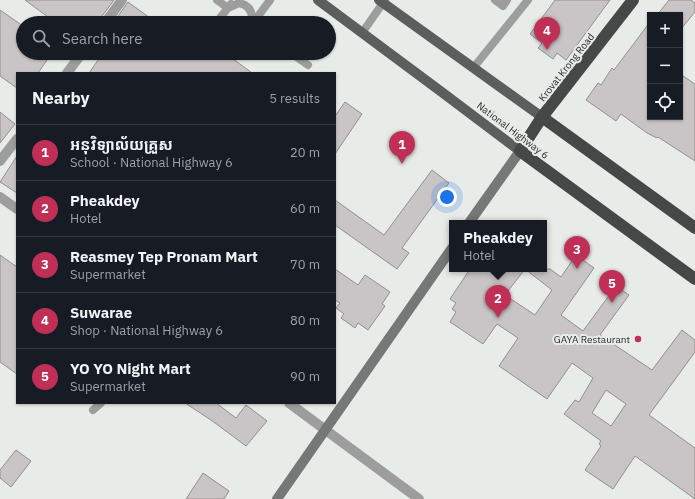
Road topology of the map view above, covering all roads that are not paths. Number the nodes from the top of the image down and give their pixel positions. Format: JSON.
{"nodes":[{"id":1,"x":122,"y":0,"type":"edge"},
{"id":2,"x":217,"y":0,"type":"edge"},
{"id":3,"x":234,"y":0,"type":"edge"},
{"id":4,"x":270,"y":0,"type":"edge"},
{"id":5,"x":318,"y":0,"type":"edge"},
{"id":6,"x":495,"y":0,"type":"edge"},
{"id":7,"x":507,"y":0,"type":"edge"},
{"id":8,"x":528,"y":0,"type":"edge"},
{"id":9,"x":633,"y":0,"type":"edge"},
{"id":10,"x":382,"y":1,"type":"edge"},
{"id":11,"x":228,"y":8,"type":"junction"},
{"id":12,"x":109,"y":16,"type":"edge"},
{"id":13,"x":222,"y":16,"type":"edge"},
{"id":14,"x":251,"y":16,"type":"edge"},
{"id":15,"x":257,"y":16,"type":"edge"},
{"id":16,"x":362,"y":33,"type":"junction"},
{"id":17,"x":77,"y":60,"type":"edge"},
{"id":18,"x":301,"y":60,"type":"edge"},
{"id":19,"x":308,"y":65,"type":"dead end"},
{"id":20,"x":474,"y":67,"type":"junction"},
{"id":21,"x":68,"y":72,"type":"edge"},
{"id":22,"x":542,"y":117,"type":"junction"},
{"id":23,"x":16,"y":140,"type":"edge"},
{"id":24,"x":520,"y":151,"type":"junction"},
{"id":25,"x":0,"y":161,"type":"edge"},
{"id":26,"x":0,"y":197,"type":"edge"},
{"id":27,"x":16,"y":208,"type":"edge"},
{"id":28,"x":471,"y":220,"type":"edge"},
{"id":29,"x":695,"y":228,"type":"edge"},
{"id":30,"x":449,"y":252,"type":"edge"},
{"id":31,"x":695,"y":279,"type":"edge"},
{"id":32,"x":100,"y":404,"type":"edge"},
{"id":33,"x":289,"y":404,"type":"edge"},
{"id":34,"x":93,"y":410,"type":"dead end"},
{"id":35,"x":326,"y":430,"type":"junction"},
{"id":36,"x":277,"y":499,"type":"edge"},
{"id":37,"x":419,"y":499,"type":"edge"}],
"edges":[{"from":1,"to":12,"type":"street"},
{"from":2,"to":11,"type":"lane"},
{"from":3,"to":11,"type":"lane"},
{"from":4,"to":15,"type":"lane"},
{"from":5,"to":16,"type":"main road","name":"National Highway 6"},
{"from":6,"to":7,"type":"lane"},
{"from":8,"to":20,"type":"lane"},
{"from":9,"to":22,"type":"highway","name":"Krovat Krong Road"},
{"from":10,"to":16,"type":"lane"},
{"from":10,"to":20,"type":"main road"},
{"from":11,"to":13,"type":"lane"},
{"from":11,"to":14,"type":"lane"},
{"from":16,"to":24,"type":"main road","name":"National Highway 6"},
{"from":17,"to":21,"type":"street"},
{"from":18,"to":19,"type":"lane"},
{"from":20,"to":22,"type":"main road"},
{"from":22,"to":24,"type":"highway","name":"Krovat Krong Road"},
{"from":22,"to":29,"type":"highway"},
{"from":23,"to":25,"type":"street"},
{"from":24,"to":28,"type":"street"},
{"from":24,"to":31,"type":"highway","name":"National Highway 6"},
{"from":26,"to":27,"type":"street"},
{"from":30,"to":35,"type":"street"},
{"from":32,"to":34,"type":"lane"},
{"from":33,"to":35,"type":"street"},
{"from":35,"to":36,"type":"street"},
{"from":35,"to":37,"type":"street"}]}
